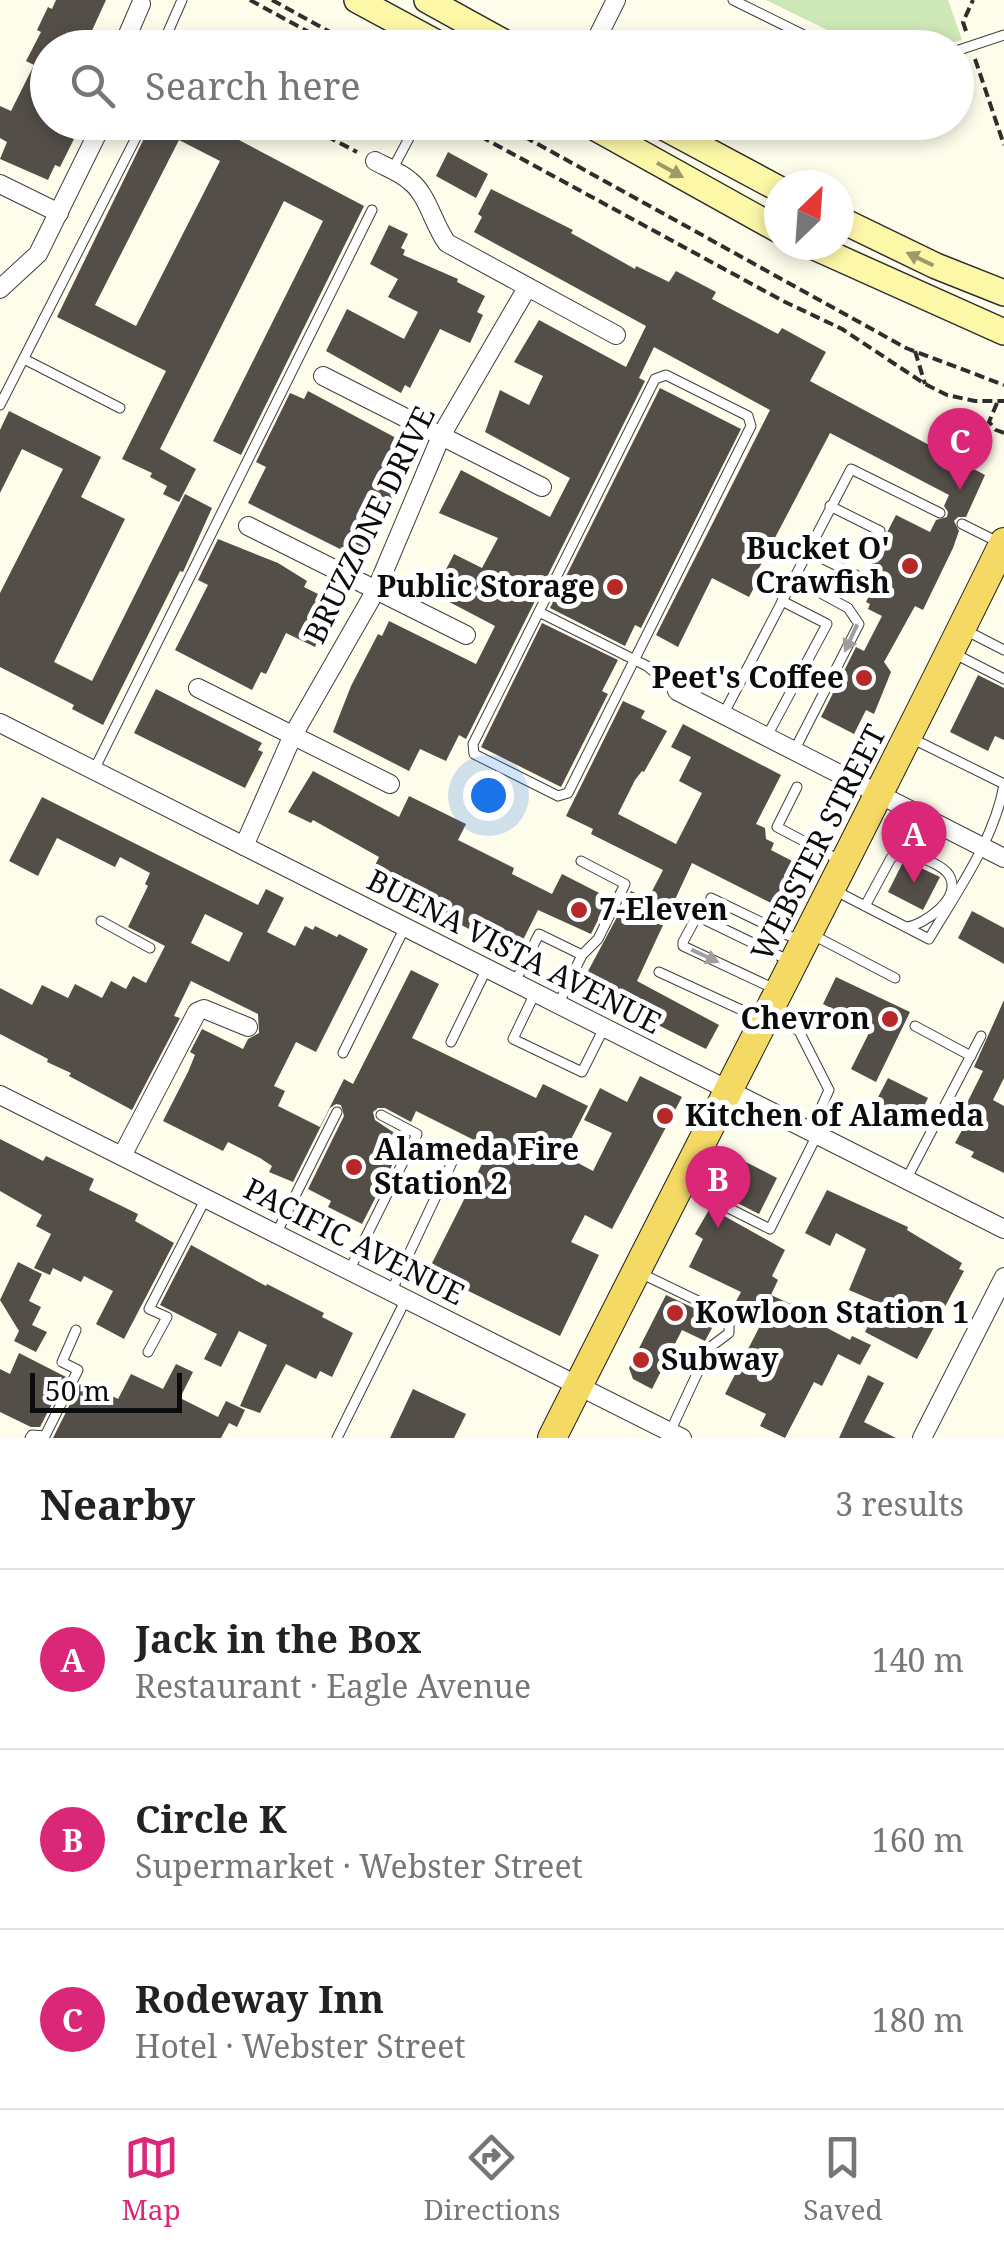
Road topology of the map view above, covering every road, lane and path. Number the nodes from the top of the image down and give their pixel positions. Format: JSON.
{"nodes":[{"id":1,"x":182,"y":0,"type":"edge"},
{"id":2,"x":250,"y":0,"type":"edge"},
{"id":3,"x":272,"y":0,"type":"edge"},
{"id":4,"x":357,"y":0,"type":"edge"},
{"id":5,"x":427,"y":0,"type":"edge"},
{"id":6,"x":616,"y":0,"type":"edge"},
{"id":7,"x":733,"y":0,"type":"edge"},
{"id":8,"x":974,"y":0,"type":"edge"},
{"id":9,"x":141,"y":4,"type":"dead end"},
{"id":10,"x":134,"y":30,"type":"edge"},
{"id":11,"x":169,"y":30,"type":"edge"},
{"id":12,"x":305,"y":30,"type":"edge"},
{"id":13,"x":327,"y":30,"type":"edge"},
{"id":14,"x":413,"y":30,"type":"edge"},
{"id":15,"x":481,"y":30,"type":"edge"},
{"id":16,"x":601,"y":30,"type":"edge"},
{"id":17,"x":794,"y":30,"type":"edge"},
{"id":18,"x":966,"y":30,"type":"edge"},
{"id":19,"x":1004,"y":35,"type":"edge"},
{"id":20,"x":974,"y":45,"type":"edge"},
{"id":21,"x":974,"y":58,"type":"edge"},
{"id":22,"x":94,"y":140,"type":"edge"},
{"id":23,"x":135,"y":140,"type":"edge"},
{"id":24,"x":335,"y":140,"type":"edge"},
{"id":25,"x":404,"y":140,"type":"edge"},
{"id":26,"x":487,"y":140,"type":"edge"},
{"id":27,"x":531,"y":140,"type":"edge"},
{"id":28,"x":617,"y":140,"type":"edge"},
{"id":29,"x":688,"y":140,"type":"edge"},
{"id":30,"x":1004,"y":144,"type":"edge"},
{"id":31,"x":383,"y":165,"type":"junction"},
{"id":32,"x":764,"y":181,"type":"edge"},
{"id":33,"x":0,"y":184,"type":"edge"},
{"id":34,"x":372,"y":210,"type":"dead end"},
{"id":35,"x":58,"y":213,"type":"junction"},
{"id":36,"x":764,"y":222,"type":"edge"},
{"id":37,"x":854,"y":226,"type":"edge"},
{"id":38,"x":843,"y":260,"type":"edge"},
{"id":39,"x":528,"y":288,"type":"junction"},
{"id":40,"x":0,"y":289,"type":"edge"},
{"id":41,"x":1004,"y":293,"type":"edge"},
{"id":42,"x":1004,"y":332,"type":"edge"},
{"id":43,"x":616,"y":335,"type":"dead end"},
{"id":44,"x":915,"y":351,"type":"junction"},
{"id":45,"x":24,"y":359,"type":"junction"},
{"id":46,"x":323,"y":376,"type":"dead end"},
{"id":47,"x":924,"y":384,"type":"junction"},
{"id":48,"x":1004,"y":385,"type":"edge"},
{"id":49,"x":1004,"y":401,"type":"edge"},
{"id":50,"x":996,"y":402,"type":"junction"},
{"id":51,"x":0,"y":405,"type":"edge"},
{"id":52,"x":120,"y":408,"type":"dead end"},
{"id":53,"x":1004,"y":432,"type":"edge"},
{"id":54,"x":442,"y":434,"type":"junction"},
{"id":55,"x":542,"y":486,"type":"dead end"},
{"id":56,"x":830,"y":506,"type":"junction"},
{"id":57,"x":940,"y":513,"type":"dead end"},
{"id":58,"x":962,"y":524,"type":"dead end"},
{"id":59,"x":248,"y":526,"type":"dead end"},
{"id":60,"x":880,"y":531,"type":"dead end"},
{"id":61,"x":1003,"y":543,"type":"edge"},
{"id":62,"x":808,"y":551,"type":"junction"},
{"id":63,"x":856,"y":575,"type":"dead end"},
{"id":64,"x":793,"y":578,"type":"junction"},
{"id":65,"x":376,"y":590,"type":"junction"},
{"id":66,"x":782,"y":600,"type":"junction"},
{"id":67,"x":539,"y":612,"type":"junction"},
{"id":68,"x":466,"y":635,"type":"dead end"},
{"id":69,"x":956,"y":640,"type":"junction"},
{"id":70,"x":1004,"y":650,"type":"edge"},
{"id":71,"x":635,"y":659,"type":"junction"},
{"id":72,"x":1004,"y":678,"type":"edge"},
{"id":73,"x":198,"y":688,"type":"dead end"},
{"id":74,"x":677,"y":692,"type":"joint"},
{"id":75,"x":723,"y":715,"type":"junction"},
{"id":76,"x":0,"y":723,"type":"edge"},
{"id":77,"x":292,"y":735,"type":"junction"},
{"id":78,"x":908,"y":736,"type":"junction"},
{"id":79,"x":766,"y":737,"type":"junction"},
{"id":80,"x":794,"y":751,"type":"junction"},
{"id":81,"x":94,"y":770,"type":"junction"},
{"id":82,"x":390,"y":784,"type":"dead end"},
{"id":83,"x":1004,"y":784,"type":"edge"},
{"id":84,"x":797,"y":787,"type":"dead end"},
{"id":85,"x":879,"y":795,"type":"junction"},
{"id":86,"x":244,"y":846,"type":"junction"},
{"id":87,"x":982,"y":847,"type":"junction"},
{"id":88,"x":1004,"y":858,"type":"edge"},
{"id":89,"x":581,"y":862,"type":"dead end"},
{"id":90,"x":845,"y":863,"type":"junction"},
{"id":91,"x":832,"y":889,"type":"junction"},
{"id":92,"x":712,"y":898,"type":"dead end"},
{"id":93,"x":865,"y":906,"type":"junction"},
{"id":94,"x":101,"y":921,"type":"dead end"},
{"id":95,"x":405,"y":927,"type":"junction"},
{"id":96,"x":907,"y":928,"type":"junction"},
{"id":97,"x":804,"y":947,"type":"junction"},
{"id":98,"x":150,"y":948,"type":"dead end"},
{"id":99,"x":582,"y":956,"type":"junction"},
{"id":100,"x":487,"y":968,"type":"junction"},
{"id":101,"x":660,"y":972,"type":"dead end"},
{"id":102,"x":895,"y":978,"type":"dead end"},
{"id":103,"x":514,"y":982,"type":"junction"},
{"id":104,"x":535,"y":992,"type":"junction"},
{"id":105,"x":558,"y":1004,"type":"junction"},
{"id":106,"x":772,"y":1010,"type":"junction"},
{"id":107,"x":914,"y":1026,"type":"dead end"},
{"id":108,"x":248,"y":1027,"type":"dead end"},
{"id":109,"x":604,"y":1028,"type":"junction"},
{"id":110,"x":981,"y":1036,"type":"dead end"},
{"id":111,"x":451,"y":1042,"type":"dead end"},
{"id":112,"x":343,"y":1053,"type":"dead end"},
{"id":113,"x":971,"y":1056,"type":"junction"},
{"id":114,"x":730,"y":1091,"type":"junction"},
{"id":115,"x":0,"y":1095,"type":"edge"},
{"id":116,"x":337,"y":1112,"type":"dead end"},
{"id":117,"x":380,"y":1115,"type":"dead end"},
{"id":118,"x":813,"y":1133,"type":"junction"},
{"id":119,"x":122,"y":1156,"type":"junction"},
{"id":120,"x":454,"y":1158,"type":"dead end"},
{"id":121,"x":906,"y":1180,"type":"junction"},
{"id":122,"x":680,"y":1183,"type":"junction"},
{"id":123,"x":206,"y":1198,"type":"junction"},
{"id":124,"x":1004,"y":1229,"type":"edge"},
{"id":125,"x":276,"y":1234,"type":"junction"},
{"id":126,"x":350,"y":1270,"type":"junction"},
{"id":127,"x":636,"y":1271,"type":"junction"},
{"id":128,"x":1004,"y":1277,"type":"edge"},
{"id":129,"x":399,"y":1295,"type":"junction"},
{"id":130,"x":76,"y":1330,"type":"dead end"},
{"id":131,"x":148,"y":1352,"type":"dead end"},
{"id":132,"x":579,"y":1385,"type":"junction"},
{"id":133,"x":676,"y":1435,"type":"edge"},
{"id":134,"x":30,"y":1438,"type":"edge"},
{"id":135,"x":337,"y":1438,"type":"edge"},
{"id":136,"x":552,"y":1438,"type":"edge"},
{"id":137,"x":922,"y":1438,"type":"edge"}],
"edges":[{"from":1,"to":11,"type":"lane"},
{"from":2,"to":12,"type":"path"},
{"from":3,"to":13,"type":"path"},
{"from":4,"to":14,"type":"street"},
{"from":5,"to":15,"type":"street"},
{"from":6,"to":16,"type":"street"},
{"from":7,"to":17,"type":"lane"},
{"from":8,"to":18,"type":"path"},
{"from":9,"to":10,"type":"street"},
{"from":19,"to":20,"type":"lane"},
{"from":21,"to":30,"type":"path"},
{"from":22,"to":35,"type":"street"},
{"from":23,"to":45,"type":"lane"},
{"from":24,"to":31,"type":"path"},
{"from":25,"to":31,"type":"lane"},
{"from":26,"to":47,"type":"path"},
{"from":27,"to":44,"type":"path"},
{"from":28,"to":36,"type":"street","one_way":true},
{"from":29,"to":32,"type":"street"},
{"from":31,"to":39,"type":"street"},
{"from":33,"to":35,"type":"street"},
{"from":34,"to":81,"type":"lane"},
{"from":35,"to":40,"type":"street"},
{"from":41,"to":37,"type":"street","one_way":true},
{"from":38,"to":42,"type":"street"},
{"from":39,"to":43,"type":"street"},
{"from":39,"to":54,"type":"street","name":"BRUZZONE DRIVE"},
{"from":44,"to":47,"type":"path"},
{"from":44,"to":48,"type":"path"},
{"from":45,"to":51,"type":"lane"},
{"from":45,"to":52,"type":"lane"},
{"from":46,"to":54,"type":"street"},
{"from":47,"to":50,"type":"path"},
{"from":49,"to":50,"type":"path"},
{"from":50,"to":53,"type":"path"},
{"from":54,"to":55,"type":"street"},
{"from":54,"to":65,"type":"street","name":"BRUZZONE DRIVE"},
{"from":56,"to":57,"type":"lane"},
{"from":56,"to":60,"type":"lane"},
{"from":56,"to":62,"type":"lane"},
{"from":58,"to":61,"type":"lane"},
{"from":59,"to":65,"type":"street"},
{"from":61,"to":69,"type":"main road","name":"WEBSTER STREET"},
{"from":62,"to":63,"type":"lane"},
{"from":62,"to":64,"type":"lane"},
{"from":64,"to":66,"type":"lane"},
{"from":64,"to":80,"type":"lane","one_way":true},
{"from":65,"to":68,"type":"street"},
{"from":65,"to":77,"type":"street","name":"BRUZZONE DRIVE"},
{"from":66,"to":75,"type":"lane"},
{"from":66,"to":79,"type":"lane"},
{"from":67,"to":71,"type":"lane"},
{"from":67,"to":71,"type":"lane"},
{"from":67,"to":71,"type":"lane"},
{"from":69,"to":70,"type":"lane"},
{"from":69,"to":72,"type":"lane"},
{"from":69,"to":78,"type":"main road","name":"WEBSTER STREET"},
{"from":71,"to":74,"type":"lane"},
{"from":73,"to":77,"type":"street"},
{"from":74,"to":75,"type":"street"},
{"from":75,"to":79,"type":"street"},
{"from":76,"to":81,"type":"street","name":"BUENA VISTA AVENUE"},
{"from":77,"to":82,"type":"street"},
{"from":77,"to":86,"type":"street","name":"BRUZZONE DRIVE"},
{"from":78,"to":83,"type":"lane"},
{"from":78,"to":85,"type":"main road","name":"WEBSTER STREET"},
{"from":79,"to":80,"type":"street"},
{"from":80,"to":85,"type":"street"},
{"from":81,"to":86,"type":"street","name":"BUENA VISTA AVENUE"},
{"from":83,"to":87,"type":"lane"},
{"from":84,"to":90,"type":"lane"},
{"from":85,"to":87,"type":"street"},
{"from":85,"to":90,"type":"main road","name":"WEBSTER STREET"},
{"from":86,"to":95,"type":"street","name":"BUENA VISTA AVENUE"},
{"from":87,"to":88,"type":"street"},
{"from":87,"to":96,"type":"lane"},
{"from":89,"to":99,"type":"lane"},
{"from":90,"to":91,"type":"main road","name":"WEBSTER STREET"},
{"from":91,"to":93,"type":"lane"},
{"from":91,"to":97,"type":"main road","name":"WEBSTER STREET"},
{"from":92,"to":97,"type":"lane"},
{"from":93,"to":96,"type":"lane"},
{"from":93,"to":96,"type":"lane"},
{"from":94,"to":98,"type":"lane"},
{"from":95,"to":100,"type":"street","name":"BUENA VISTA AVENUE"},
{"from":95,"to":112,"type":"lane"},
{"from":97,"to":102,"type":"lane"},
{"from":97,"to":106,"type":"main road","name":"WEBSTER STREET"},
{"from":97,"to":106,"type":"lane","one_way":true},
{"from":99,"to":103,"type":"lane"},
{"from":99,"to":105,"type":"lane"},
{"from":100,"to":103,"type":"street","name":"BUENA VISTA AVENUE"},
{"from":100,"to":111,"type":"lane"},
{"from":101,"to":106,"type":"lane"},
{"from":103,"to":104,"type":"street","name":"BUENA VISTA AVENUE"},
{"from":104,"to":105,"type":"street","name":"BUENA VISTA AVENUE"},
{"from":104,"to":109,"type":"lane"},
{"from":105,"to":109,"type":"street","name":"BUENA VISTA AVENUE"},
{"from":106,"to":114,"type":"main road","name":"WEBSTER STREET"},
{"from":106,"to":118,"type":"lane"},
{"from":107,"to":113,"type":"lane"},
{"from":108,"to":119,"type":"street"},
{"from":109,"to":114,"type":"street","name":"BUENA VISTA AVENUE"},
{"from":110,"to":113,"type":"lane"},
{"from":113,"to":121,"type":"lane"},
{"from":114,"to":118,"type":"street","name":"BUENA VISTA AVENUE"},
{"from":114,"to":122,"type":"main road","name":"WEBSTER STREET"},
{"from":115,"to":119,"type":"street","name":"PACIFIC AVENUE"},
{"from":116,"to":125,"type":"lane"},
{"from":117,"to":126,"type":"lane"},
{"from":118,"to":121,"type":"street","name":"BUENA VISTA AVENUE"},
{"from":118,"to":122,"type":"lane"},
{"from":119,"to":123,"type":"street","name":"PACIFIC AVENUE"},
{"from":120,"to":129,"type":"lane"},
{"from":121,"to":124,"type":"street","name":"BUENA VISTA AVENUE"},
{"from":122,"to":127,"type":"main road","name":"WEBSTER STREET"},
{"from":123,"to":125,"type":"street","name":"PACIFIC AVENUE"},
{"from":123,"to":131,"type":"lane"},
{"from":125,"to":126,"type":"street","name":"PACIFIC AVENUE"},
{"from":126,"to":129,"type":"street","name":"PACIFIC AVENUE"},
{"from":127,"to":132,"type":"main road","name":"WEBSTER STREET"},
{"from":127,"to":133,"type":"lane"},
{"from":128,"to":137,"type":"street"},
{"from":129,"to":132,"type":"street","name":"PACIFIC AVENUE"},
{"from":129,"to":135,"type":"lane"},
{"from":130,"to":134,"type":"lane"},
{"from":132,"to":133,"type":"street","name":"PACIFIC AVENUE"},
{"from":132,"to":136,"type":"main road","name":"WEBSTER STREET"}]}
